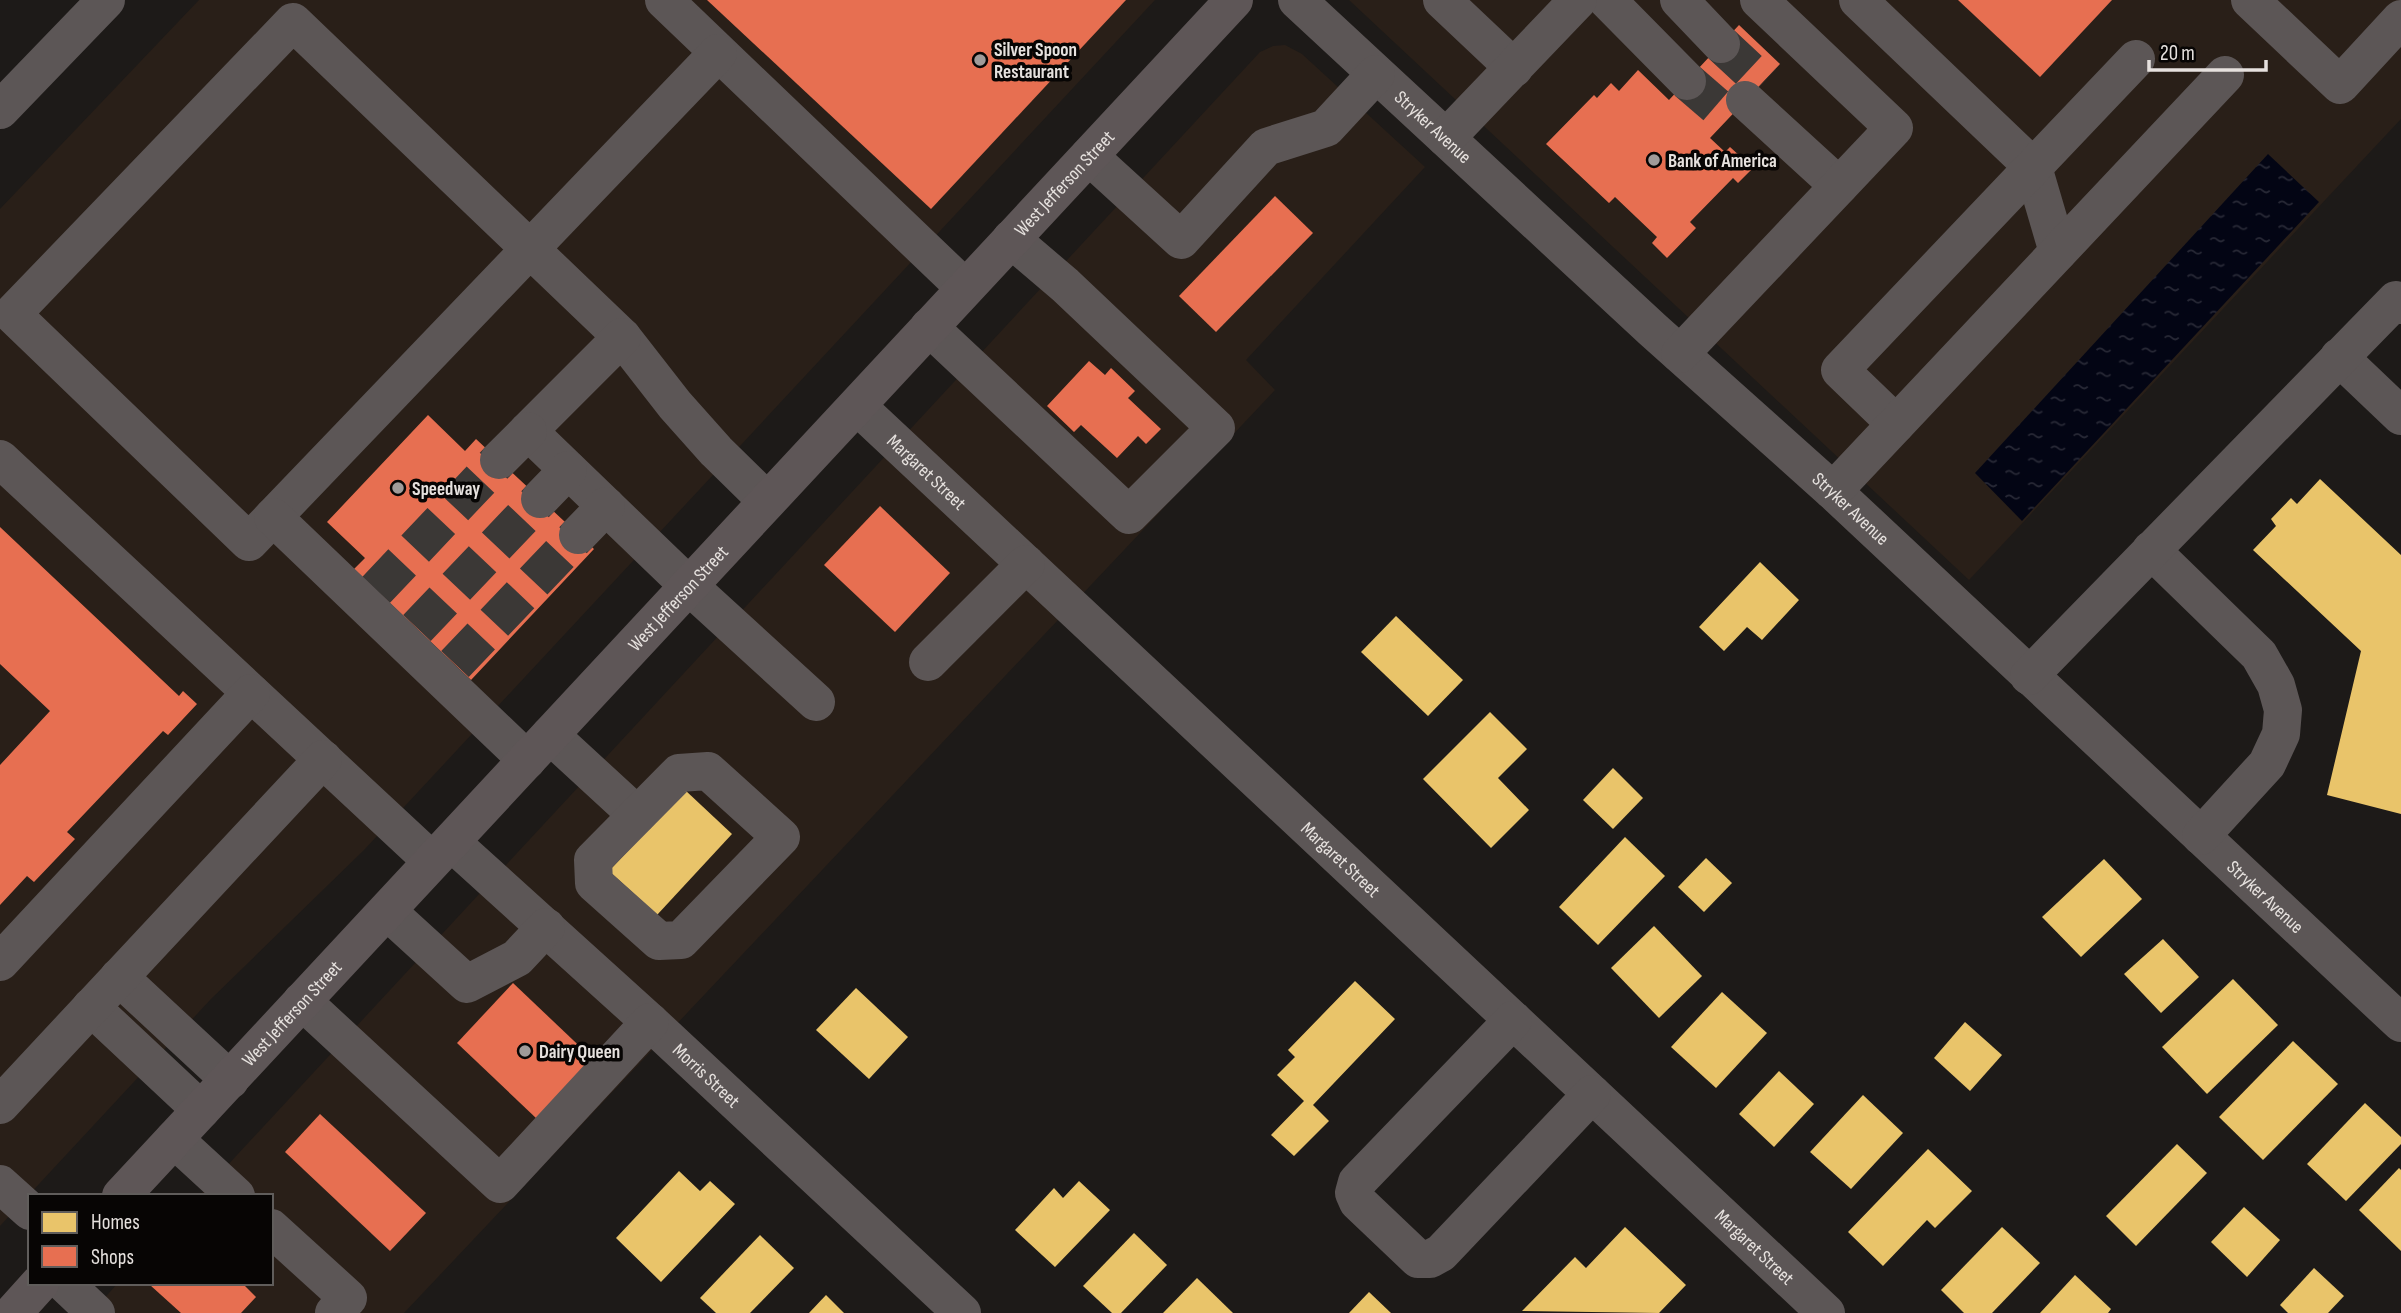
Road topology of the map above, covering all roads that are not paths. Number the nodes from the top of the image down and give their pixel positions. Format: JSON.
{"nodes":[{"id":1,"x":106,"y":0,"type":"edge"},
{"id":2,"x":664,"y":0,"type":"edge"},
{"id":3,"x":1234,"y":0,"type":"edge"},
{"id":4,"x":1297,"y":0,"type":"edge"},
{"id":5,"x":1442,"y":0,"type":"edge"},
{"id":6,"x":1578,"y":0,"type":"edge"},
{"id":7,"x":1607,"y":0,"type":"edge"},
{"id":8,"x":1640,"y":0,"type":"edge"},
{"id":9,"x":1679,"y":0,"type":"edge"},
{"id":10,"x":1759,"y":0,"type":"edge"},
{"id":11,"x":1858,"y":0,"type":"edge"},
{"id":12,"x":2250,"y":0,"type":"edge"},
{"id":13,"x":281,"y":11,"type":"edge"},
{"id":14,"x":2401,"y":19,"type":"edge"},
{"id":15,"x":718,"y":53,"type":"junction"},
{"id":16,"x":2136,"y":59,"type":"dead end"},
{"id":17,"x":1704,"y":62,"type":"junction"},
{"id":18,"x":1514,"y":68,"type":"junction"},
{"id":19,"x":1376,"y":74,"type":"junction"},
{"id":20,"x":2225,"y":75,"type":"dead end"},
{"id":21,"x":0,"y":110,"type":"edge"},
{"id":22,"x":1446,"y":138,"type":"junction"},
{"id":23,"x":1089,"y":156,"type":"junction"},
{"id":24,"x":2033,"y":167,"type":"junction"},
{"id":25,"x":1838,"y":187,"type":"junction"},
{"id":26,"x":1012,"y":239,"type":"junction"},
{"id":27,"x":530,"y":249,"type":"junction"},
{"id":28,"x":2058,"y":252,"type":"junction"},
{"id":29,"x":965,"y":288,"type":"junction"},
{"id":30,"x":2401,"y":305,"type":"edge"},
{"id":31,"x":929,"y":327,"type":"junction"},
{"id":32,"x":622,"y":337,"type":"junction"},
{"id":33,"x":1680,"y":354,"type":"junction"},
{"id":34,"x":2339,"y":358,"type":"junction"},
{"id":35,"x":856,"y":405,"type":"junction"},
{"id":36,"x":2401,"y":416,"type":"edge"},
{"id":37,"x":1896,"y":424,"type":"junction"},
{"id":38,"x":528,"y":431,"type":"junction"},
{"id":39,"x":0,"y":459,"type":"edge"},
{"id":40,"x":499,"y":460,"type":"tunnel mouth"},
{"id":41,"x":568,"y":470,"type":"junction"},
{"id":42,"x":1833,"y":491,"type":"junction"},
{"id":43,"x":540,"y":499,"type":"tunnel mouth"},
{"id":44,"x":767,"y":501,"type":"junction"},
{"id":45,"x":606,"y":506,"type":"junction"},
{"id":46,"x":273,"y":517,"type":"junction"},
{"id":47,"x":578,"y":535,"type":"tunnel mouth"},
{"id":48,"x":2151,"y":550,"type":"junction"},
{"id":49,"x":1026,"y":564,"type":"junction"},
{"id":50,"x":689,"y":586,"type":"junction"},
{"id":51,"x":928,"y":662,"type":"dead end"},
{"id":52,"x":2029,"y":676,"type":"junction"},
{"id":53,"x":251,"y":693,"type":"junction"},
{"id":54,"x":816,"y":702,"type":"dead end"},
{"id":55,"x":539,"y":747,"type":"junction"},
{"id":56,"x":323,"y":759,"type":"junction"},
{"id":57,"x":637,"y":815,"type":"junction"},
{"id":58,"x":2201,"y":836,"type":"junction"},
{"id":59,"x":441,"y":852,"type":"junction"},
{"id":60,"x":387,"y":911,"type":"junction"},
{"id":61,"x":546,"y":927,"type":"junction"},
{"id":62,"x":0,"y":962,"type":"edge"},
{"id":63,"x":119,"y":977,"type":"junction"},
{"id":64,"x":302,"y":1002,"type":"junction"},
{"id":65,"x":91,"y":1007,"type":"junction"},
{"id":66,"x":1513,"y":1020,"type":"junction"},
{"id":67,"x":650,"y":1022,"type":"junction"},
{"id":68,"x":2401,"y":1023,"type":"edge"},
{"id":69,"x":230,"y":1080,"type":"junction"},
{"id":70,"x":1592,"y":1094,"type":"junction"},
{"id":71,"x":0,"y":1105,"type":"edge"},
{"id":72,"x":201,"y":1110,"type":"junction"},
{"id":73,"x":174,"y":1139,"type":"junction"},
{"id":74,"x":0,"y":1184,"type":"edge"},
{"id":75,"x":123,"y":1194,"type":"edge"},
{"id":76,"x":234,"y":1194,"type":"edge"},
{"id":77,"x":28,"y":1210,"type":"edge"},
{"id":78,"x":273,"y":1230,"type":"edge"},
{"id":79,"x":38,"y":1285,"type":"edge"},
{"id":80,"x":66,"y":1285,"type":"edge"},
{"id":81,"x":0,"y":1305,"type":"edge"},
{"id":82,"x":11,"y":1313,"type":"edge"},
{"id":83,"x":96,"y":1313,"type":"edge"},
{"id":84,"x":334,"y":1313,"type":"edge"},
{"id":85,"x":962,"y":1313,"type":"edge"},
{"id":86,"x":1826,"y":1313,"type":"edge"}],
"edges":[{"from":1,"to":21,"type":"street"},
{"from":2,"to":15,"type":"street"},
{"from":3,"to":23,"type":"main road","name":"West Jefferson Street"},
{"from":4,"to":19,"type":"street","name":"Stryker Avenue"},
{"from":5,"to":18,"type":"street"},
{"from":6,"to":18,"type":"street"},
{"from":7,"to":17,"type":"street"},
{"from":8,"to":17,"type":"street"},
{"from":9,"to":17,"type":"street"},
{"from":10,"to":25,"type":"street"},
{"from":11,"to":24,"type":"street"},
{"from":12,"to":14,"type":"street"},
{"from":13,"to":27,"type":"street"},
{"from":13,"to":46,"type":"street"},
{"from":15,"to":27,"type":"street"},
{"from":15,"to":29,"type":"street"},
{"from":16,"to":24,"type":"street"},
{"from":18,"to":22,"type":"street"},
{"from":19,"to":22,"type":"street","name":"Stryker Avenue"},
{"from":19,"to":23,"type":"street"},
{"from":20,"to":28,"type":"street"},
{"from":22,"to":33,"type":"street","name":"Stryker Avenue"},
{"from":23,"to":26,"type":"main road","name":"West Jefferson Street"},
{"from":24,"to":28,"type":"street"},
{"from":24,"to":37,"type":"street"},
{"from":25,"to":25,"type":"street"},
{"from":25,"to":33,"type":"street"},
{"from":26,"to":29,"type":"main road","name":"West Jefferson Street"},
{"from":26,"to":31,"type":"street"},
{"from":27,"to":32,"type":"street"},
{"from":27,"to":46,"type":"street"},
{"from":28,"to":37,"type":"street"},
{"from":29,"to":31,"type":"main road","name":"West Jefferson Street"},
{"from":30,"to":34,"type":"street"},
{"from":31,"to":35,"type":"main road","name":"West Jefferson Street"},
{"from":32,"to":38,"type":"street"},
{"from":32,"to":44,"type":"street"},
{"from":33,"to":42,"type":"street","name":"Stryker Avenue"},
{"from":34,"to":36,"type":"street"},
{"from":34,"to":48,"type":"street"},
{"from":35,"to":44,"type":"main road","name":"West Jefferson Street"},
{"from":35,"to":49,"type":"street","name":"Margaret Street"},
{"from":37,"to":42,"type":"street"},
{"from":38,"to":40,"type":"street"},
{"from":38,"to":41,"type":"street"},
{"from":39,"to":53,"type":"street","name":"Morris Street"},
{"from":41,"to":43,"type":"street"},
{"from":41,"to":45,"type":"street"},
{"from":42,"to":52,"type":"street","name":"Stryker Avenue"},
{"from":44,"to":50,"type":"main road","name":"West Jefferson Street"},
{"from":45,"to":47,"type":"street"},
{"from":45,"to":50,"type":"street"},
{"from":46,"to":55,"type":"street"},
{"from":48,"to":52,"type":"street"},
{"from":48,"to":58,"type":"street"},
{"from":49,"to":51,"type":"street"},
{"from":49,"to":66,"type":"street","name":"Margaret Street"},
{"from":50,"to":54,"type":"street"},
{"from":50,"to":55,"type":"main road","name":"West Jefferson Street"},
{"from":52,"to":58,"type":"street","name":"Stryker Avenue"},
{"from":53,"to":56,"type":"street","name":"Morris Street"},
{"from":53,"to":62,"type":"street"},
{"from":55,"to":57,"type":"street"},
{"from":55,"to":59,"type":"main road","name":"West Jefferson Street"},
{"from":56,"to":59,"type":"street","name":"Morris Street"},
{"from":56,"to":63,"type":"street"},
{"from":57,"to":57,"type":"street"},
{"from":58,"to":68,"type":"street","name":"Stryker Avenue"},
{"from":59,"to":60,"type":"main road","name":"West Jefferson Street"},
{"from":59,"to":61,"type":"street","name":"Morris Street"},
{"from":60,"to":61,"type":"street"},
{"from":60,"to":64,"type":"main road","name":"West Jefferson Street"},
{"from":61,"to":67,"type":"street","name":"Morris Street"},
{"from":63,"to":65,"type":"street"},
{"from":63,"to":69,"type":"street"},
{"from":64,"to":67,"type":"street"},
{"from":64,"to":69,"type":"main road","name":"West Jefferson Street"},
{"from":65,"to":71,"type":"street"},
{"from":65,"to":72,"type":"street"},
{"from":66,"to":70,"type":"street","name":"Margaret Street"},
{"from":66,"to":70,"type":"street"},
{"from":67,"to":85,"type":"street","name":"Morris Street"},
{"from":69,"to":72,"type":"main road","name":"West Jefferson Street"},
{"from":70,"to":86,"type":"street","name":"Margaret Street"},
{"from":72,"to":73,"type":"main road","name":"West Jefferson Street"},
{"from":73,"to":75,"type":"main road","name":"West Jefferson Street"},
{"from":73,"to":76,"type":"street"},
{"from":74,"to":77,"type":"street"},
{"from":78,"to":84,"type":"street"},
{"from":79,"to":82,"type":"main road"},
{"from":80,"to":83,"type":"street"},
{"from":81,"to":82,"type":"street"}]}
